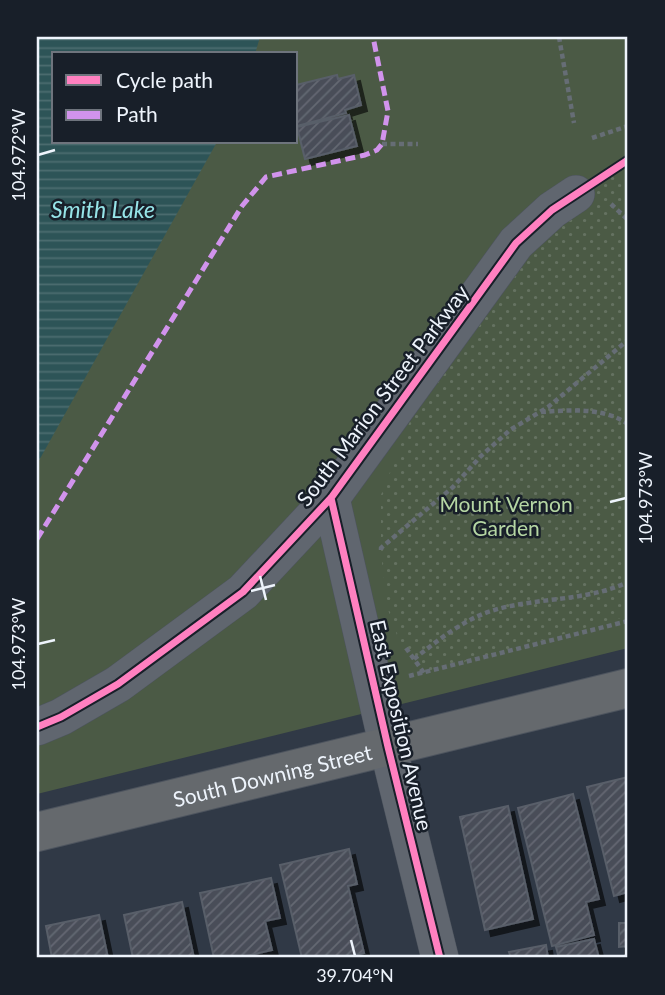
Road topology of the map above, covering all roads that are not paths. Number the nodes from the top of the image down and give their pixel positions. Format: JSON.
{"nodes":[{"id":1,"x":576,"y":194,"type":"dead end"},
{"id":2,"x":331,"y":498,"type":"junction"},
{"id":3,"x":628,"y":688,"type":"edge"},
{"id":4,"x":37,"y":727,"type":"edge"},
{"id":5,"x":388,"y":747,"type":"junction"},
{"id":6,"x":37,"y":832,"type":"edge"},
{"id":7,"x":440,"y":958,"type":"edge"}],
"edges":[{"from":1,"to":2,"type":"street","name":"South Marion Street Parkway"},
{"from":2,"to":4,"type":"street","name":"South Marion Street Parkway"},
{"from":2,"to":5,"type":"street","name":"East Exposition Avenue"},
{"from":3,"to":5,"type":"main road","name":"South Downing Street"},
{"from":5,"to":6,"type":"main road","name":"South Downing Street"},
{"from":5,"to":7,"type":"street","name":"East Exposition Avenue"}]}
